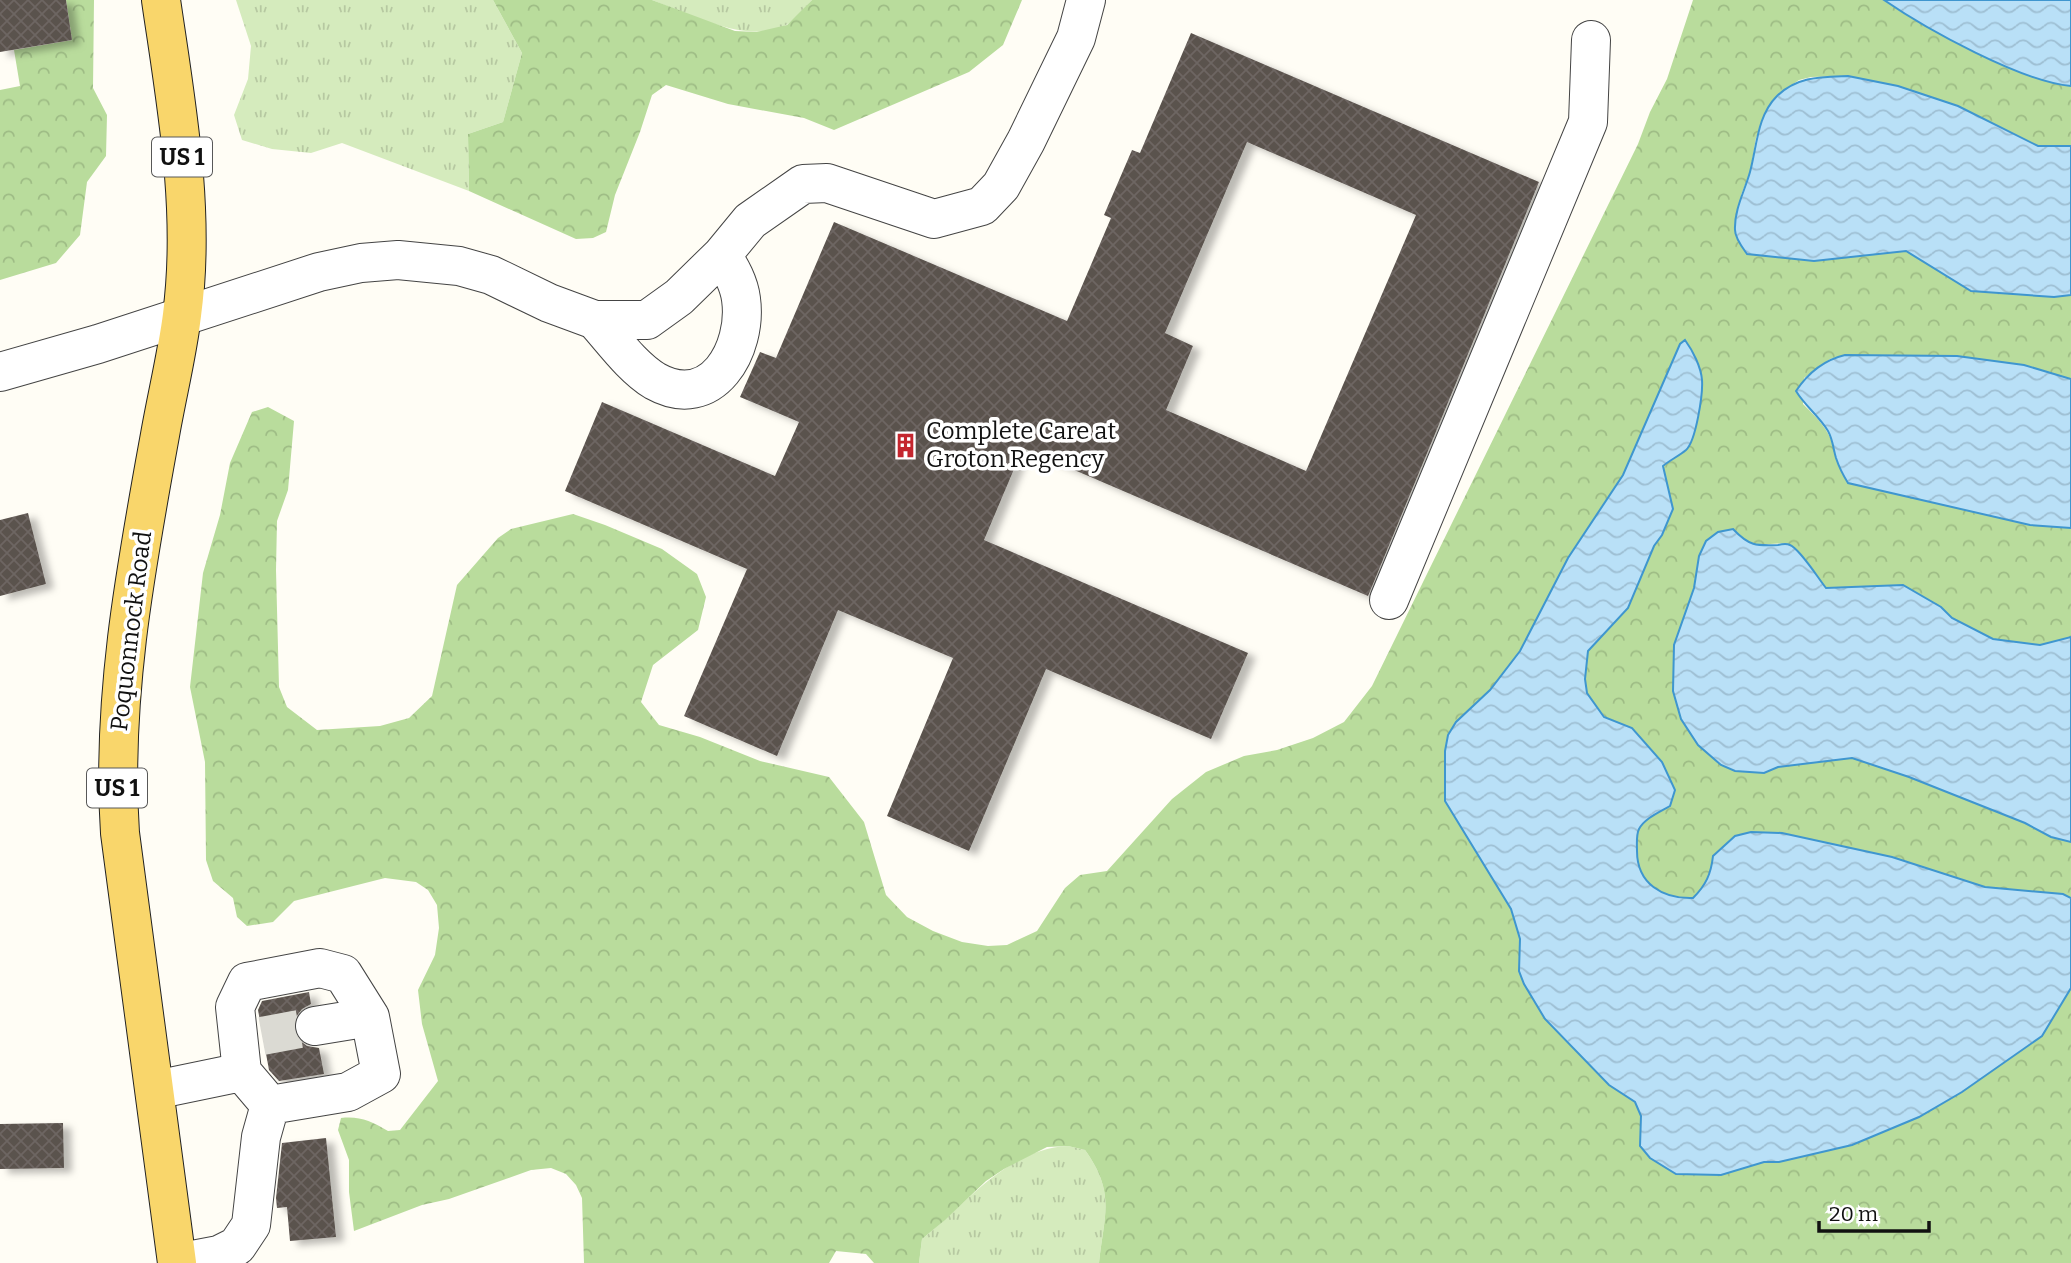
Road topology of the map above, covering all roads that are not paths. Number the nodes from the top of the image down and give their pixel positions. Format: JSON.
{"nodes":[{"id":1,"x":161,"y":0,"type":"edge"},
{"id":2,"x":1086,"y":0,"type":"edge"},
{"id":3,"x":1591,"y":40,"type":"dead end"},
{"id":4,"x":722,"y":256,"type":"junction"},
{"id":5,"x":182,"y":315,"type":"junction"},
{"id":6,"x":595,"y":320,"type":"junction"},
{"id":7,"x":0,"y":372,"type":"edge"},
{"id":8,"x":1389,"y":600,"type":"dead end"},
{"id":9,"x":370,"y":1017,"type":"junction"},
{"id":10,"x":315,"y":1026,"type":"tunnel mouth"},
{"id":11,"x":248,"y":1050,"type":"junction"},
{"id":12,"x":155,"y":1090,"type":"junction"},
{"id":13,"x":270,"y":1105,"type":"junction"},
{"id":14,"x":177,"y":1263,"type":"edge"}],
"edges":[{"from":1,"to":5,"type":"main road","name":"Poquonnock Road","number":"US 1"},
{"from":2,"to":4,"type":"street"},
{"from":3,"to":8,"type":"street"},
{"from":4,"to":6,"type":"street"},
{"from":4,"to":6,"type":"street"},
{"from":5,"to":6,"type":"street"},
{"from":5,"to":7,"type":"street"},
{"from":5,"to":12,"type":"main road","name":"Poquonnock Road","number":"US 1"},
{"from":9,"to":10,"type":"street"},
{"from":9,"to":11,"type":"street"},
{"from":9,"to":13,"type":"street"},
{"from":11,"to":12,"type":"street"},
{"from":11,"to":13,"type":"street"},
{"from":12,"to":14,"type":"main road","name":"Poquonnock Road","number":"US 1"},
{"from":13,"to":14,"type":"street"}]}
